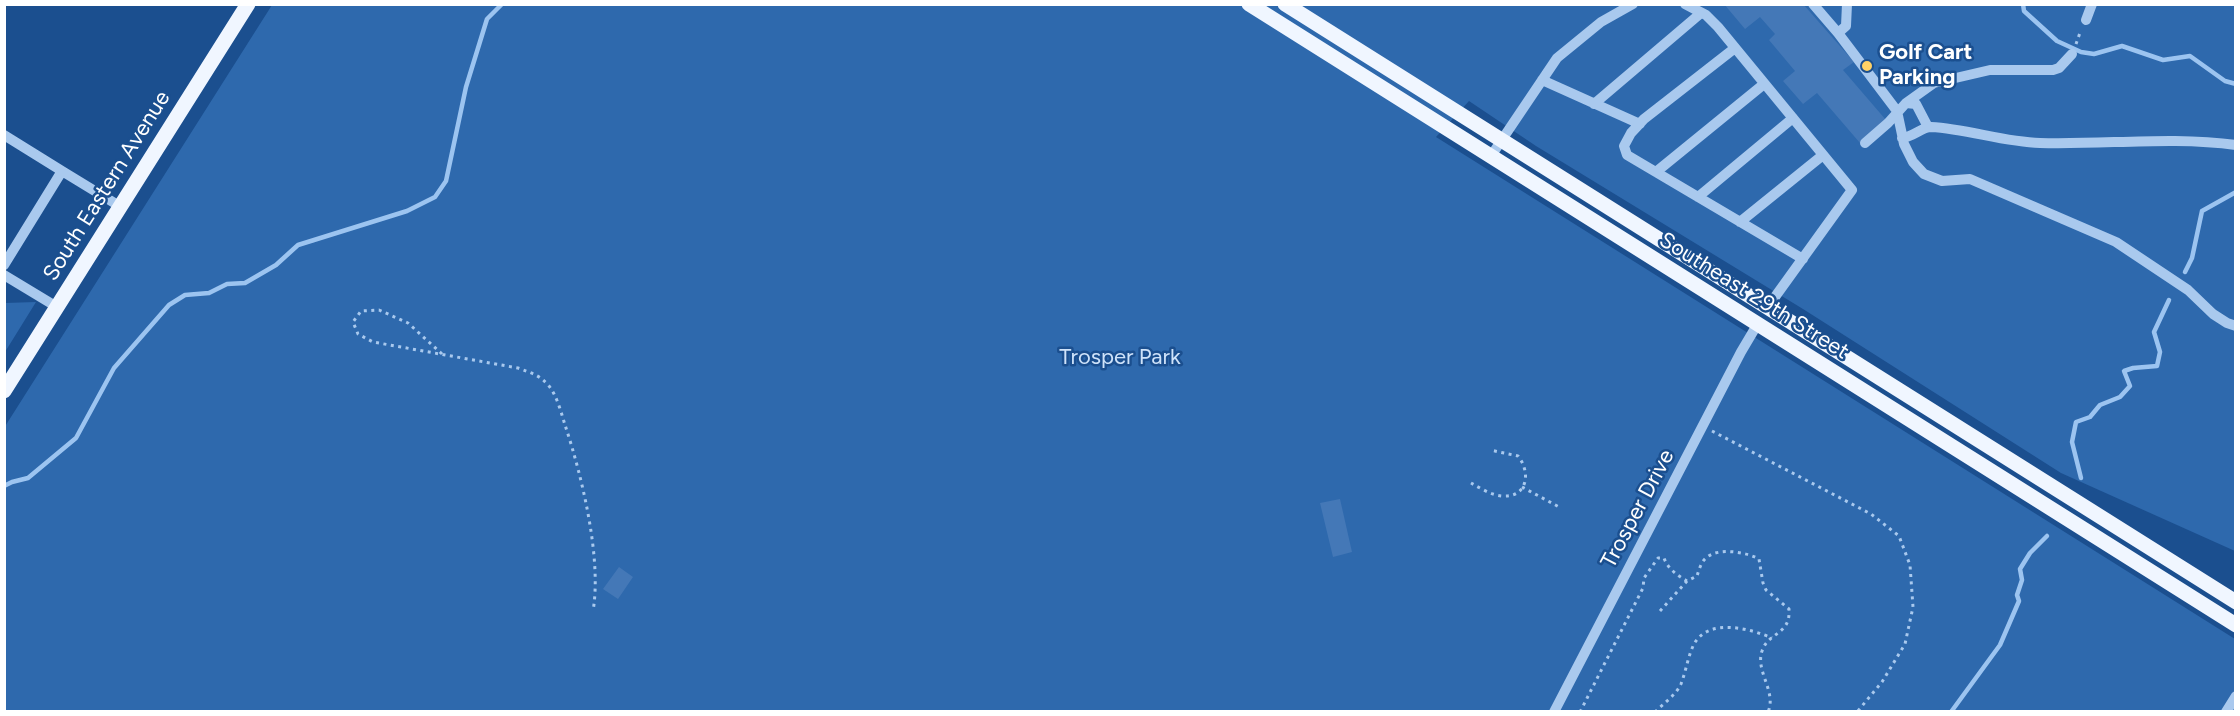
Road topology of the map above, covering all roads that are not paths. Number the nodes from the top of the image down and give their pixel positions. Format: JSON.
{"nodes":[{"id":1,"x":248,"y":4,"type":"edge"},
{"id":2,"x":1249,"y":4,"type":"edge"},
{"id":3,"x":1285,"y":4,"type":"edge"},
{"id":4,"x":1634,"y":4,"type":"edge"},
{"id":5,"x":1685,"y":4,"type":"edge"},
{"id":6,"x":1813,"y":4,"type":"edge"},
{"id":7,"x":1847,"y":4,"type":"edge"},
{"id":8,"x":2092,"y":4,"type":"edge"},
{"id":9,"x":1701,"y":13,"type":"junction"},
{"id":10,"x":2086,"y":20,"type":"road end"},
{"id":11,"x":1838,"y":33,"type":"junction"},
{"id":12,"x":1735,"y":48,"type":"junction"},
{"id":13,"x":2072,"y":54,"type":"road end"},
{"id":14,"x":1542,"y":80,"type":"junction"},
{"id":15,"x":1764,"y":84,"type":"junction"},
{"id":16,"x":1594,"y":104,"type":"junction"},
{"id":17,"x":1911,"y":104,"type":"junction"},
{"id":18,"x":1897,"y":111,"type":"junction"},
{"id":19,"x":1793,"y":118,"type":"junction"},
{"id":20,"x":1640,"y":124,"type":"junction"},
{"id":21,"x":1928,"y":127,"type":"junction"},
{"id":22,"x":4,"y":135,"type":"edge"},
{"id":23,"x":1902,"y":138,"type":"junction"},
{"id":24,"x":1501,"y":141,"type":"junction"},
{"id":25,"x":1865,"y":143,"type":"dead end"},
{"id":26,"x":2235,"y":145,"type":"edge"},
{"id":27,"x":1823,"y":155,"type":"junction"},
{"id":28,"x":1491,"y":156,"type":"junction"},
{"id":29,"x":62,"y":171,"type":"junction"},
{"id":30,"x":1656,"y":172,"type":"junction"},
{"id":31,"x":1698,"y":198,"type":"junction"},
{"id":32,"x":121,"y":207,"type":"junction"},
{"id":33,"x":1740,"y":222,"type":"junction"},
{"id":34,"x":1803,"y":260,"type":"junction"},
{"id":35,"x":4,"y":265,"type":"edge"},
{"id":36,"x":4,"y":275,"type":"edge"},
{"id":37,"x":57,"y":307,"type":"junction"},
{"id":38,"x":1767,"y":308,"type":"junction"},
{"id":39,"x":1758,"y":325,"type":"junction"},
{"id":40,"x":2235,"y":326,"type":"edge"},
{"id":41,"x":4,"y":391,"type":"edge"},
{"id":42,"x":2050,"y":486,"type":"junction"},
{"id":43,"x":2040,"y":502,"type":"junction"},
{"id":44,"x":2197,"y":578,"type":"junction"},
{"id":45,"x":2187,"y":594,"type":"junction"},
{"id":46,"x":2235,"y":602,"type":"edge"},
{"id":47,"x":2235,"y":625,"type":"edge"},
{"id":48,"x":2235,"y":696,"type":"edge"},
{"id":49,"x":1554,"y":711,"type":"edge"},
{"id":50,"x":2226,"y":711,"type":"edge"}],
"edges":[{"from":1,"to":32,"type":"main road","name":"South Eastern Avenue"},
{"from":2,"to":28,"type":"main road","name":"Southeast 29th Street"},
{"from":3,"to":24,"type":"main road","name":"Southeast 29th Street"},
{"from":4,"to":14,"type":"street"},
{"from":5,"to":9,"type":"street"},
{"from":6,"to":11,"type":"street"},
{"from":7,"to":11,"type":"street"},
{"from":8,"to":10,"type":"street"},
{"from":9,"to":12,"type":"street"},
{"from":9,"to":16,"type":"street"},
{"from":11,"to":18,"type":"street"},
{"from":12,"to":15,"type":"street"},
{"from":12,"to":20,"type":"street"},
{"from":13,"to":17,"type":"street"},
{"from":14,"to":16,"type":"street"},
{"from":14,"to":24,"type":"street"},
{"from":15,"to":19,"type":"street"},
{"from":15,"to":30,"type":"street"},
{"from":16,"to":20,"type":"street"},
{"from":17,"to":18,"type":"street"},
{"from":17,"to":21,"type":"street"},
{"from":18,"to":23,"type":"street"},
{"from":18,"to":25,"type":"street"},
{"from":19,"to":27,"type":"street"},
{"from":19,"to":31,"type":"street"},
{"from":20,"to":30,"type":"street"},
{"from":21,"to":23,"type":"street"},
{"from":21,"to":26,"type":"street"},
{"from":22,"to":29,"type":"street"},
{"from":23,"to":40,"type":"street"},
{"from":24,"to":28,"type":"street"},
{"from":24,"to":38,"type":"main road","name":"Southeast 29th Street"},
{"from":27,"to":33,"type":"street"},
{"from":27,"to":34,"type":"street"},
{"from":28,"to":39,"type":"main road","name":"Southeast 29th Street"},
{"from":29,"to":32,"type":"street"},
{"from":29,"to":35,"type":"street"},
{"from":30,"to":31,"type":"street"},
{"from":31,"to":33,"type":"street"},
{"from":32,"to":37,"type":"main road","name":"South Eastern Avenue"},
{"from":33,"to":34,"type":"street"},
{"from":34,"to":38,"type":"street"},
{"from":36,"to":37,"type":"street"},
{"from":37,"to":41,"type":"main road","name":"South Eastern Avenue"},
{"from":38,"to":39,"type":"main road"},
{"from":38,"to":42,"type":"main road","name":"Southeast 29th Street"},
{"from":39,"to":43,"type":"main road","name":"Southeast 29th Street"},
{"from":39,"to":49,"type":"street","name":"Trosper Drive"},
{"from":42,"to":43,"type":"main road"},
{"from":42,"to":44,"type":"main road","name":"Southeast 29th Street"},
{"from":43,"to":45,"type":"main road","name":"Southeast 29th Street"},
{"from":44,"to":45,"type":"main road"},
{"from":44,"to":46,"type":"main road","name":"Southeast 29th Street"},
{"from":45,"to":47,"type":"main road","name":"Southeast 29th Street"},
{"from":48,"to":50,"type":"street"}]}
